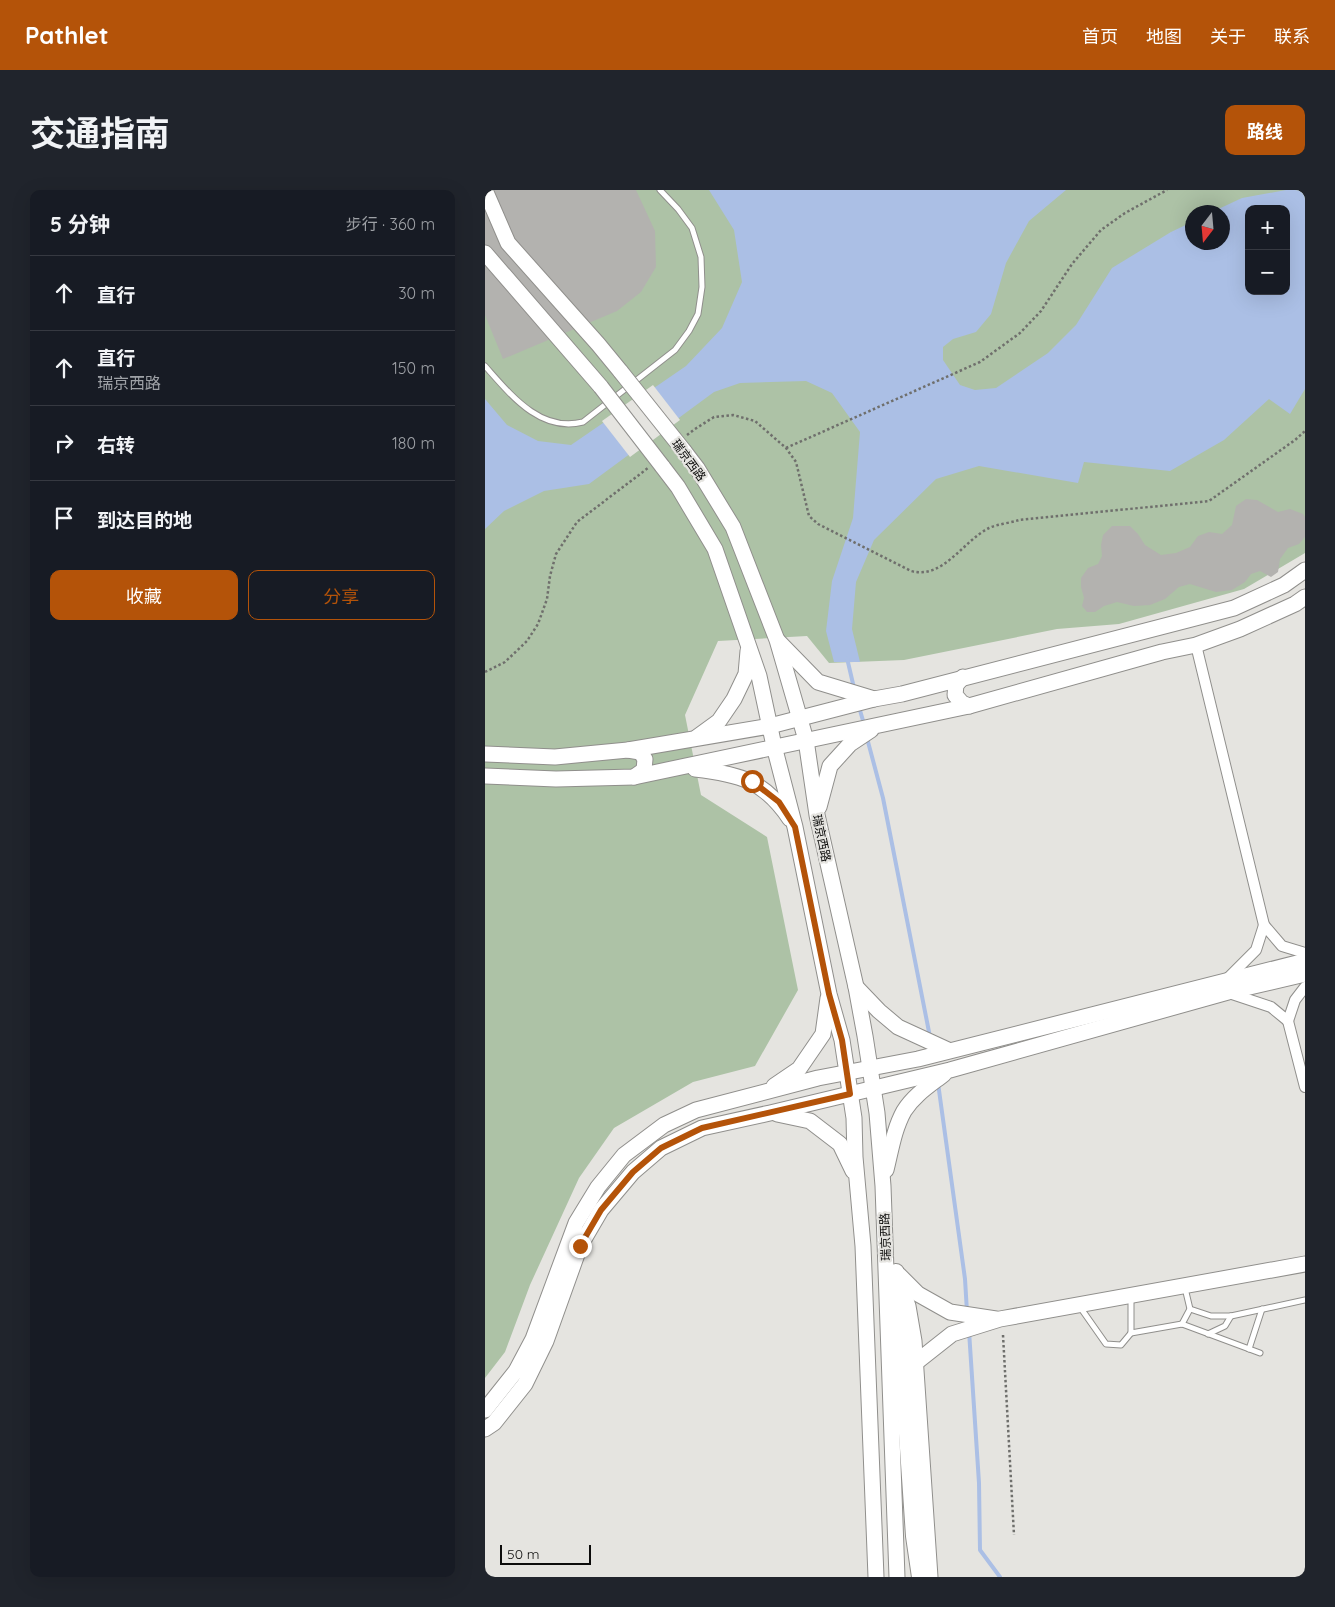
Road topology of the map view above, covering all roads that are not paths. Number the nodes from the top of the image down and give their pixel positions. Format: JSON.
{"nodes":[{"id":1,"x":485,"y":190,"type":"edge"},
{"id":2,"x":660,"y":190,"type":"edge"},
{"id":3,"x":485,"y":253,"type":"edge"},
{"id":4,"x":485,"y":366,"type":"edge"},
{"id":5,"x":1305,"y":570,"type":"edge"},
{"id":6,"x":1305,"y":597,"type":"edge"},
{"id":7,"x":777,"y":640,"type":"junction"},
{"id":8,"x":1196,"y":645,"type":"junction"},
{"id":9,"x":749,"y":647,"type":"junction"},
{"id":10,"x":963,"y":677,"type":"junction"},
{"id":11,"x":874,"y":699,"type":"junction"},
{"id":12,"x":969,"y":706,"type":"junction"},
{"id":13,"x":800,"y":718,"type":"junction"},
{"id":14,"x":879,"y":725,"type":"junction"},
{"id":15,"x":770,"y":726,"type":"junction"},
{"id":16,"x":693,"y":740,"type":"junction"},
{"id":17,"x":807,"y":740,"type":"junction"},
{"id":18,"x":774,"y":746,"type":"junction"},
{"id":19,"x":628,"y":750,"type":"junction"},
{"id":20,"x":485,"y":754,"type":"edge"},
{"id":21,"x":684,"y":768,"type":"junction"},
{"id":22,"x":485,"y":776,"type":"edge"},
{"id":23,"x":634,"y":777,"type":"junction"},
{"id":24,"x":817,"y":815,"type":"junction"},
{"id":25,"x":795,"y":827,"type":"junction"},
{"id":26,"x":1264,"y":924,"type":"junction"},
{"id":27,"x":1305,"y":953,"type":"edge"},
{"id":28,"x":1305,"y":961,"type":"edge"},
{"id":29,"x":1305,"y":974,"type":"edge"},
{"id":30,"x":855,"y":987,"type":"junction"},
{"id":31,"x":1226,"y":987,"type":"junction"},
{"id":32,"x":1305,"y":987,"type":"edge"},
{"id":33,"x":829,"y":994,"type":"junction"},
{"id":34,"x":1289,"y":1021,"type":"junction"},
{"id":35,"x":953,"y":1049,"type":"junction"},
{"id":36,"x":869,"y":1068,"type":"junction"},
{"id":37,"x":847,"y":1073,"type":"junction"},
{"id":38,"x":921,"y":1084,"type":"junction"},
{"id":39,"x":1305,"y":1086,"type":"edge"},
{"id":40,"x":873,"y":1088,"type":"junction"},
{"id":41,"x":764,"y":1093,"type":"junction"},
{"id":42,"x":850,"y":1094,"type":"junction"},
{"id":43,"x":770,"y":1113,"type":"junction"},
{"id":44,"x":857,"y":1179,"type":"junction"},
{"id":45,"x":883,"y":1186,"type":"junction"},
{"id":46,"x":886,"y":1241,"type":"junction"},
{"id":47,"x":1305,"y":1264,"type":"edge"},
{"id":48,"x":896,"y":1272,"type":"junction"},
{"id":49,"x":1185,"y":1285,"type":"junction"},
{"id":50,"x":1131,"y":1295,"type":"junction"},
{"id":51,"x":1305,"y":1300,"type":"edge"},
{"id":52,"x":1078,"y":1305,"type":"junction"},
{"id":53,"x":1190,"y":1309,"type":"junction"},
{"id":54,"x":1262,"y":1309,"type":"junction"},
{"id":55,"x":1231,"y":1316,"type":"junction"},
{"id":56,"x":999,"y":1319,"type":"junction"},
{"id":57,"x":1182,"y":1324,"type":"junction"},
{"id":58,"x":1131,"y":1333,"type":"junction"},
{"id":59,"x":1208,"y":1334,"type":"junction"},
{"id":60,"x":1249,"y":1349,"type":"junction"},
{"id":61,"x":1260,"y":1353,"type":"dead end"},
{"id":62,"x":914,"y":1364,"type":"junction"},
{"id":63,"x":485,"y":1410,"type":"edge"},
{"id":64,"x":485,"y":1429,"type":"edge"},
{"id":65,"x":876,"y":1577,"type":"edge"},
{"id":66,"x":897,"y":1577,"type":"edge"},
{"id":67,"x":920,"y":1577,"type":"edge"},
{"id":68,"x":930,"y":1577,"type":"edge"}],
"edges":[{"from":1,"to":7,"type":"street","name":"瑞京西路","bridge":true},
{"from":2,"to":4,"type":"lane"},
{"from":3,"to":9,"type":"street","name":"瑞京西路","bridge":true},
{"from":5,"to":10,"type":"street"},
{"from":6,"to":8,"type":"street"},
{"from":7,"to":11,"type":"street"},
{"from":7,"to":13,"type":"street","name":"瑞京西路"},
{"from":8,"to":12,"type":"street"},
{"from":8,"to":26,"type":"street"},
{"from":9,"to":15,"type":"street","name":"瑞京西路"},
{"from":9,"to":16,"type":"street"},
{"from":10,"to":11,"type":"street"},
{"from":10,"to":12,"type":"street"},
{"from":11,"to":13,"type":"street"},
{"from":12,"to":14,"type":"street"},
{"from":13,"to":15,"type":"street"},
{"from":13,"to":17,"type":"street","name":"瑞京西路"},
{"from":14,"to":17,"type":"street"},
{"from":14,"to":24,"type":"street"},
{"from":15,"to":16,"type":"street"},
{"from":15,"to":18,"type":"street","name":"瑞京西路"},
{"from":16,"to":19,"type":"street"},
{"from":17,"to":18,"type":"street"},
{"from":17,"to":24,"type":"street","name":"瑞京西路"},
{"from":18,"to":21,"type":"street"},
{"from":18,"to":25,"type":"street","name":"瑞京西路"},
{"from":19,"to":20,"type":"street"},
{"from":19,"to":23,"type":"street"},
{"from":21,"to":23,"type":"street"},
{"from":21,"to":25,"type":"street"},
{"from":22,"to":23,"type":"street"},
{"from":24,"to":30,"type":"street","name":"瑞京西路"},
{"from":25,"to":33,"type":"street","name":"瑞京西路"},
{"from":26,"to":27,"type":"street"},
{"from":26,"to":31,"type":"street"},
{"from":28,"to":31,"type":"street"},
{"from":29,"to":31,"type":"street"},
{"from":30,"to":35,"type":"street"},
{"from":30,"to":36,"type":"street","name":"瑞京西路"},
{"from":31,"to":34,"type":"street"},
{"from":31,"to":35,"type":"street"},
{"from":31,"to":38,"type":"street"},
{"from":32,"to":34,"type":"street"},
{"from":33,"to":37,"type":"street","name":"瑞京西路"},
{"from":33,"to":41,"type":"street"},
{"from":34,"to":39,"type":"street"},
{"from":35,"to":36,"type":"street"},
{"from":36,"to":37,"type":"street"},
{"from":36,"to":40,"type":"street","name":"瑞京西路"},
{"from":37,"to":41,"type":"street"},
{"from":37,"to":42,"type":"street","name":"瑞京西路"},
{"from":38,"to":40,"type":"street"},
{"from":38,"to":45,"type":"street"},
{"from":40,"to":42,"type":"street"},
{"from":40,"to":45,"type":"street","name":"瑞京西路"},
{"from":41,"to":63,"type":"street"},
{"from":42,"to":43,"type":"street"},
{"from":42,"to":44,"type":"street","name":"瑞京西路"},
{"from":43,"to":44,"type":"street"},
{"from":43,"to":64,"type":"street"},
{"from":44,"to":65,"type":"street","name":"瑞京西路"},
{"from":45,"to":46,"type":"street","name":"瑞京西路"},
{"from":46,"to":48,"type":"street"},
{"from":46,"to":66,"type":"street","name":"瑞京西路"},
{"from":47,"to":49,"type":"street"},
{"from":48,"to":56,"type":"street"},
{"from":48,"to":62,"type":"street"},
{"from":48,"to":67,"type":"main road"},
{"from":49,"to":50,"type":"street"},
{"from":49,"to":53,"type":"lane"},
{"from":50,"to":52,"type":"street"},
{"from":50,"to":58,"type":"lane"},
{"from":51,"to":54,"type":"lane"},
{"from":52,"to":56,"type":"street"},
{"from":52,"to":58,"type":"lane"},
{"from":53,"to":55,"type":"lane"},
{"from":53,"to":57,"type":"lane"},
{"from":54,"to":55,"type":"lane"},
{"from":54,"to":60,"type":"lane"},
{"from":55,"to":59,"type":"lane"},
{"from":56,"to":62,"type":"street"},
{"from":57,"to":58,"type":"lane"},
{"from":57,"to":59,"type":"lane"},
{"from":59,"to":60,"type":"lane"},
{"from":60,"to":61,"type":"lane"},
{"from":62,"to":68,"type":"street"}]}
